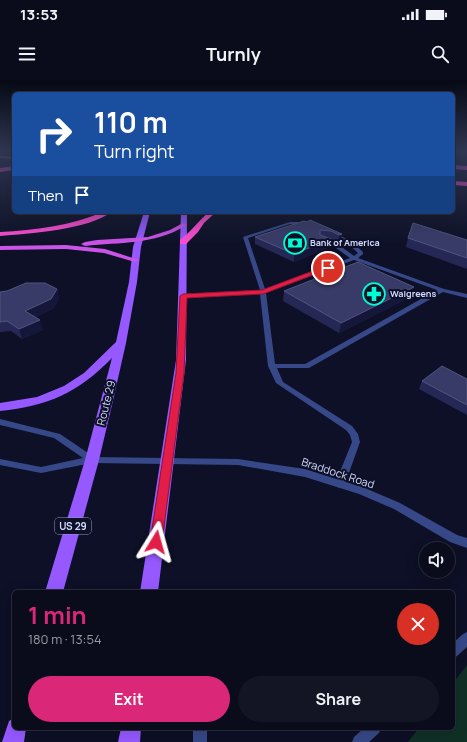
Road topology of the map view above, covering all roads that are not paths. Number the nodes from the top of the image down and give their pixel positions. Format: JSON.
{"nodes":[{"id":1,"x":455,"y":183,"type":"edge"},
{"id":2,"x":467,"y":184,"type":"edge"},
{"id":3,"x":467,"y":190,"type":"edge"},
{"id":4,"x":460,"y":191,"type":"dead end"},
{"id":5,"x":103,"y":214,"type":"edge"},
{"id":6,"x":146,"y":214,"type":"edge"},
{"id":7,"x":184,"y":214,"type":"edge"},
{"id":8,"x":211,"y":214,"type":"edge"},
{"id":9,"x":292,"y":223,"type":"junction"},
{"id":10,"x":183,"y":225,"type":"junction"},
{"id":11,"x":0,"y":234,"type":"edge"},
{"id":12,"x":139,"y":240,"type":"junction"},
{"id":13,"x":183,"y":242,"type":"junction"},
{"id":14,"x":66,"y":247,"type":"junction"},
{"id":15,"x":0,"y":248,"type":"edge"},
{"id":16,"x":354,"y":258,"type":"junction"},
{"id":17,"x":135,"y":260,"type":"junction"},
{"id":18,"x":442,"y":290,"type":"junction"},
{"id":19,"x":263,"y":292,"type":"junction"},
{"id":20,"x":183,"y":296,"type":"junction"},
{"id":21,"x":467,"y":296,"type":"edge"},
{"id":22,"x":121,"y":343,"type":"junction"},
{"id":23,"x":272,"y":366,"type":"junction"},
{"id":24,"x":0,"y":407,"type":"edge"},
{"id":25,"x":0,"y":422,"type":"edge"},
{"id":26,"x":92,"y":460,"type":"junction"},
{"id":27,"x":168,"y":461,"type":"junction"},
{"id":28,"x":0,"y":462,"type":"edge"},
{"id":29,"x":340,"y":484,"type":"junction"},
{"id":30,"x":467,"y":543,"type":"edge"},
{"id":31,"x":55,"y":590,"type":"edge"},
{"id":32,"x":150,"y":590,"type":"edge"},
{"id":33,"x":467,"y":638,"type":"edge"},
{"id":34,"x":455,"y":650,"type":"edge"},
{"id":35,"x":16,"y":730,"type":"edge"},
{"id":36,"x":131,"y":730,"type":"edge"},
{"id":37,"x":200,"y":730,"type":"edge"},
{"id":38,"x":372,"y":730,"type":"edge"},
{"id":39,"x":13,"y":742,"type":"edge"},
{"id":40,"x":129,"y":742,"type":"edge"},
{"id":41,"x":200,"y":742,"type":"edge"},
{"id":42,"x":359,"y":742,"type":"edge"}],
"edges":[{"from":1,"to":2,"type":"highway"},
{"from":3,"to":4,"type":"highway"},
{"from":5,"to":11,"type":"highway"},
{"from":6,"to":12,"type":"main road","name":"Route 29","number":"US 29"},
{"from":7,"to":10,"type":"main road"},
{"from":8,"to":13,"type":"highway"},
{"from":9,"to":9,"type":"street"},
{"from":9,"to":19,"type":"street"},
{"from":10,"to":12,"type":"highway"},
{"from":10,"to":13,"type":"main road"},
{"from":12,"to":14,"type":"highway"},
{"from":12,"to":17,"type":"main road","name":"Route 29","number":"US 29"},
{"from":13,"to":20,"type":"main road"},
{"from":14,"to":15,"type":"highway"},
{"from":14,"to":17,"type":"highway"},
{"from":16,"to":16,"type":"street"},
{"from":16,"to":18,"type":"street"},
{"from":16,"to":19,"type":"street"},
{"from":17,"to":22,"type":"main road","name":"Route 29","number":"US 29"},
{"from":18,"to":21,"type":"street"},
{"from":18,"to":23,"type":"street"},
{"from":19,"to":20,"type":"street"},
{"from":19,"to":23,"type":"street"},
{"from":20,"to":27,"type":"main road"},
{"from":22,"to":24,"type":"main road"},
{"from":22,"to":26,"type":"main road","name":"Route 29","number":"US 29"},
{"from":23,"to":29,"type":"street"},
{"from":25,"to":26,"type":"street"},
{"from":26,"to":27,"type":"street","name":"Braddock Road"},
{"from":26,"to":28,"type":"street","name":"Braddock Road"},
{"from":26,"to":31,"type":"main road","name":"Route 29","number":"US 29"},
{"from":27,"to":29,"type":"street","name":"Braddock Road"},
{"from":27,"to":32,"type":"main road"},
{"from":29,"to":30,"type":"street","name":"Braddock Road"},
{"from":33,"to":34,"type":"street"},
{"from":35,"to":39,"type":"main road"},
{"from":36,"to":40,"type":"main road"},
{"from":37,"to":41,"type":"street"},
{"from":38,"to":42,"type":"street"}]}
